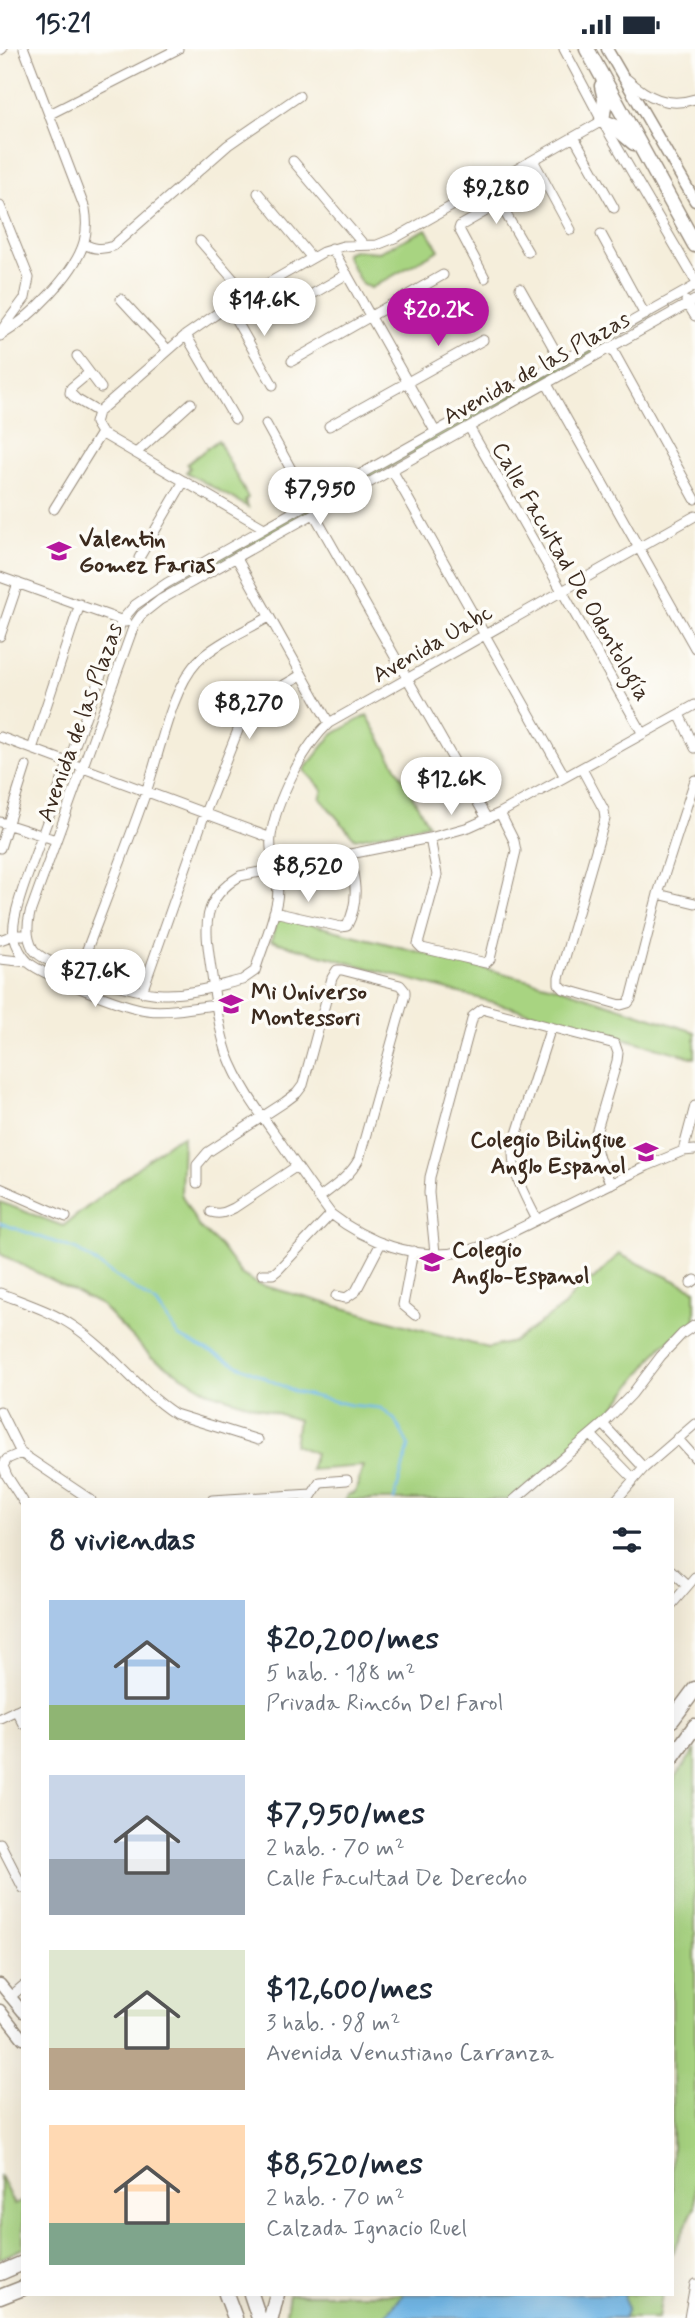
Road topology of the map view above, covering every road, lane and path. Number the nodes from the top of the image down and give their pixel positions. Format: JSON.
{"nodes":[{"id":1,"x":24,"y":49,"type":"edge"},
{"id":2,"x":178,"y":49,"type":"edge"},
{"id":3,"x":564,"y":49,"type":"edge"},
{"id":4,"x":587,"y":49,"type":"edge"},
{"id":5,"x":607,"y":49,"type":"edge"},
{"id":6,"x":597,"y":68,"type":"junction"},
{"id":7,"x":621,"y":73,"type":"junction"},
{"id":8,"x":299,"y":96,"type":"dead end"},
{"id":9,"x":695,"y":99,"type":"edge"},
{"id":10,"x":50,"y":114,"type":"junction"},
{"id":11,"x":602,"y":121,"type":"junction"},
{"id":12,"x":574,"y":137,"type":"junction"},
{"id":13,"x":645,"y":156,"type":"junction"},
{"id":14,"x":533,"y":160,"type":"junction"},
{"id":15,"x":293,"y":161,"type":"dead end"},
{"id":16,"x":489,"y":185,"type":"junction"},
{"id":17,"x":258,"y":193,"type":"dead end"},
{"id":18,"x":695,"y":201,"type":"edge"},
{"id":19,"x":500,"y":203,"type":"junction"},
{"id":20,"x":0,"y":206,"type":"edge"},
{"id":21,"x":614,"y":208,"type":"dead end"},
{"id":22,"x":571,"y":230,"type":"dead end"},
{"id":23,"x":601,"y":234,"type":"dead end"},
{"id":24,"x":200,"y":241,"type":"dead end"},
{"id":25,"x":84,"y":244,"type":"junction"},
{"id":26,"x":695,"y":245,"type":"edge"},
{"id":27,"x":364,"y":246,"type":"junction"},
{"id":28,"x":332,"y":248,"type":"junction"},
{"id":29,"x":528,"y":252,"type":"dead end"},
{"id":30,"x":312,"y":258,"type":"junction"},
{"id":31,"x":347,"y":274,"type":"junction"},
{"id":32,"x":443,"y":275,"type":"dead end"},
{"id":33,"x":485,"y":278,"type":"dead end"},
{"id":34,"x":695,"y":280,"type":"edge"},
{"id":35,"x":695,"y":286,"type":"edge"},
{"id":36,"x":520,"y":288,"type":"dead end"},
{"id":37,"x":682,"y":293,"type":"junction"},
{"id":38,"x":247,"y":295,"type":"junction"},
{"id":39,"x":121,"y":299,"type":"dead end"},
{"id":40,"x":691,"y":302,"type":"edge"},
{"id":41,"x":228,"y":306,"type":"junction"},
{"id":42,"x":645,"y":315,"type":"junction"},
{"id":43,"x":370,"y":316,"type":"junction"},
{"id":44,"x":695,"y":316,"type":"edge"},
{"id":45,"x":273,"y":317,"type":"dead end"},
{"id":46,"x":0,"y":334,"type":"edge"},
{"id":47,"x":186,"y":335,"type":"junction"},
{"id":48,"x":483,"y":340,"type":"dead end"},
{"id":49,"x":611,"y":347,"type":"junction"},
{"id":50,"x":168,"y":350,"type":"junction"},
{"id":51,"x":77,"y":356,"type":"dead end"},
{"id":52,"x":292,"y":361,"type":"dead end"},
{"id":53,"x":561,"y":361,"type":"junction"},
{"id":54,"x":89,"y":373,"type":"junction"},
{"id":55,"x":408,"y":383,"type":"junction"},
{"id":56,"x":547,"y":384,"type":"junction"},
{"id":57,"x":273,"y":385,"type":"dead end"},
{"id":58,"x":101,"y":388,"type":"dead end"},
{"id":59,"x":191,"y":403,"type":"dead end"},
{"id":60,"x":98,"y":412,"type":"junction"},
{"id":61,"x":235,"y":419,"type":"dead end"},
{"id":62,"x":266,"y":424,"type":"dead end"},
{"id":63,"x":329,"y":426,"type":"dead end"},
{"id":64,"x":469,"y":427,"type":"junction"},
{"id":65,"x":435,"y":431,"type":"junction"},
{"id":66,"x":101,"y":433,"type":"junction"},
{"id":67,"x":136,"y":453,"type":"junction"},
{"id":68,"x":392,"y":470,"type":"junction"},
{"id":69,"x":184,"y":481,"type":"junction"},
{"id":70,"x":695,"y":499,"type":"edge"},
{"id":71,"x":309,"y":502,"type":"junction"},
{"id":72,"x":54,"y":509,"type":"dead end"},
{"id":73,"x":314,"y":514,"type":"junction"},
{"id":74,"x":695,"y":516,"type":"edge"},
{"id":75,"x":264,"y":528,"type":"junction"},
{"id":76,"x":639,"y":548,"type":"junction"},
{"id":77,"x":236,"y":557,"type":"junction"},
{"id":78,"x":139,"y":558,"type":"dead end"},
{"id":79,"x":0,"y":577,"type":"edge"},
{"id":80,"x":18,"y":583,"type":"junction"},
{"id":81,"x":562,"y":591,"type":"junction"},
{"id":82,"x":80,"y":604,"type":"junction"},
{"id":83,"x":269,"y":617,"type":"junction"},
{"id":84,"x":122,"y":620,"type":"junction"},
{"id":85,"x":134,"y":625,"type":"junction"},
{"id":86,"x":486,"y":634,"type":"junction"},
{"id":87,"x":0,"y":636,"type":"edge"},
{"id":88,"x":695,"y":648,"type":"edge"},
{"id":89,"x":301,"y":675,"type":"junction"},
{"id":90,"x":408,"y":679,"type":"junction"},
{"id":91,"x":695,"y":705,"type":"edge"},
{"id":92,"x":679,"y":714,"type":"junction"},
{"id":93,"x":329,"y":723,"type":"junction"},
{"id":94,"x":643,"y":734,"type":"junction"},
{"id":95,"x":0,"y":737,"type":"edge"},
{"id":96,"x":695,"y":748,"type":"edge"},
{"id":97,"x":32,"y":749,"type":"junction"},
{"id":98,"x":67,"y":762,"type":"junction"},
{"id":99,"x":26,"y":766,"type":"dead end"},
{"id":100,"x":82,"y":768,"type":"junction"},
{"id":101,"x":582,"y":769,"type":"junction"},
{"id":102,"x":565,"y":777,"type":"junction"},
{"id":103,"x":695,"y":780,"type":"edge"},
{"id":104,"x":146,"y":791,"type":"junction"},
{"id":105,"x":205,"y":813,"type":"junction"},
{"id":106,"x":500,"y":813,"type":"junction"},
{"id":107,"x":488,"y":819,"type":"junction"},
{"id":108,"x":4,"y":823,"type":"edge"},
{"id":109,"x":42,"y":835,"type":"junction"},
{"id":110,"x":271,"y":838,"type":"junction"},
{"id":111,"x":429,"y":838,"type":"junction"},
{"id":112,"x":56,"y":840,"type":"junction"},
{"id":113,"x":0,"y":848,"type":"edge"},
{"id":114,"x":349,"y":854,"type":"junction"},
{"id":115,"x":275,"y":869,"type":"junction"},
{"id":116,"x":658,"y":894,"type":"junction"},
{"id":117,"x":695,"y":903,"type":"edge"},
{"id":118,"x":274,"y":912,"type":"junction"},
{"id":119,"x":14,"y":935,"type":"junction"},
{"id":120,"x":27,"y":935,"type":"junction"},
{"id":121,"x":0,"y":940,"type":"edge"},
{"id":122,"x":0,"y":959,"type":"edge"},
{"id":123,"x":28,"y":962,"type":"junction"},
{"id":124,"x":78,"y":973,"type":"junction"},
{"id":125,"x":214,"y":987,"type":"junction"},
{"id":126,"x":142,"y":992,"type":"junction"},
{"id":127,"x":216,"y":1005,"type":"junction"},
{"id":128,"x":551,"y":1027,"type":"junction"},
{"id":129,"x":695,"y":1106,"type":"edge"},
{"id":130,"x":262,"y":1116,"type":"junction"},
{"id":131,"x":695,"y":1150,"type":"edge"},
{"id":132,"x":683,"y":1151,"type":"junction"},
{"id":133,"x":297,"y":1166,"type":"junction"},
{"id":134,"x":197,"y":1183,"type":"dead end"},
{"id":135,"x":611,"y":1184,"type":"junction"},
{"id":136,"x":0,"y":1188,"type":"edge"},
{"id":137,"x":319,"y":1198,"type":"junction"},
{"id":138,"x":211,"y":1212,"type":"dead end"},
{"id":139,"x":331,"y":1214,"type":"junction"},
{"id":140,"x":66,"y":1217,"type":"dead end"},
{"id":141,"x":537,"y":1220,"type":"junction"},
{"id":142,"x":381,"y":1243,"type":"junction"},
{"id":143,"x":413,"y":1251,"type":"junction"},
{"id":144,"x":435,"y":1254,"type":"junction"},
{"id":145,"x":262,"y":1275,"type":"dead end"},
{"id":146,"x":0,"y":1293,"type":"edge"},
{"id":147,"x":335,"y":1296,"type":"dead end"},
{"id":148,"x":415,"y":1315,"type":"dead end"},
{"id":149,"x":695,"y":1325,"type":"edge"},
{"id":150,"x":0,"y":1411,"type":"edge"},
{"id":151,"x":603,"y":1424,"type":"junction"},
{"id":152,"x":695,"y":1424,"type":"edge"},
{"id":153,"x":592,"y":1434,"type":"junction"},
{"id":154,"x":677,"y":1438,"type":"junction"},
{"id":155,"x":258,"y":1440,"type":"dead end"},
{"id":156,"x":21,"y":1453,"type":"junction"},
{"id":157,"x":695,"y":1458,"type":"edge"},
{"id":158,"x":644,"y":1468,"type":"junction"},
{"id":159,"x":347,"y":1479,"type":"dead end"},
{"id":160,"x":634,"y":1479,"type":"junction"},
{"id":161,"x":311,"y":1497,"type":"edge"},
{"id":162,"x":21,"y":1498,"type":"edge"},
{"id":163,"x":88,"y":1498,"type":"edge"},
{"id":164,"x":282,"y":1498,"type":"edge"},
{"id":165,"x":516,"y":1498,"type":"edge"},
{"id":166,"x":618,"y":1498,"type":"edge"},
{"id":167,"x":674,"y":1573,"type":"edge"},
{"id":168,"x":695,"y":1577,"type":"edge"},
{"id":169,"x":687,"y":1585,"type":"junction"},
{"id":170,"x":674,"y":1601,"type":"edge"},
{"id":171,"x":695,"y":1689,"type":"edge"},
{"id":172,"x":19,"y":1708,"type":"edge"},
{"id":173,"x":674,"y":1717,"type":"edge"},
{"id":174,"x":0,"y":1718,"type":"edge"},
{"id":175,"x":695,"y":1726,"type":"edge"},
{"id":176,"x":674,"y":1755,"type":"edge"},
{"id":177,"x":0,"y":1843,"type":"edge"},
{"id":178,"x":21,"y":1884,"type":"edge"},
{"id":179,"x":0,"y":1984,"type":"edge"},
{"id":180,"x":21,"y":1988,"type":"edge"},
{"id":181,"x":10,"y":1997,"type":"junction"},
{"id":182,"x":0,"y":2010,"type":"edge"},
{"id":183,"x":21,"y":2010,"type":"edge"},
{"id":184,"x":21,"y":2036,"type":"edge"},
{"id":185,"x":21,"y":2264,"type":"edge"},
{"id":186,"x":0,"y":2273,"type":"edge"},
{"id":187,"x":695,"y":2284,"type":"edge"},
{"id":188,"x":21,"y":2289,"type":"edge"},
{"id":189,"x":694,"y":2295,"type":"edge"},
{"id":190,"x":227,"y":2296,"type":"edge"},
{"id":191,"x":252,"y":2296,"type":"edge"},
{"id":192,"x":276,"y":2296,"type":"edge"},
{"id":193,"x":0,"y":2297,"type":"edge"},
{"id":194,"x":235,"y":2318,"type":"edge"},
{"id":195,"x":259,"y":2318,"type":"edge"},
{"id":196,"x":271,"y":2318,"type":"edge"},
{"id":197,"x":688,"y":2318,"type":"edge"}],
"edges":[{"from":1,"to":10,"type":"street"},
{"from":2,"to":10,"type":"street"},
{"from":3,"to":11,"type":"street"},
{"from":4,"to":6,"type":"highway"},
{"from":5,"to":7,"type":"main road"},
{"from":6,"to":11,"type":"highway"},
{"from":6,"to":13,"type":"highway"},
{"from":7,"to":9,"type":"street"},
{"from":7,"to":18,"type":"main road"},
{"from":8,"to":25,"type":"street"},
{"from":10,"to":25,"type":"street"},
{"from":11,"to":12,"type":"street"},
{"from":11,"to":13,"type":"highway"},
{"from":11,"to":34,"type":"street"},
{"from":12,"to":14,"type":"street"},
{"from":12,"to":21,"type":"street"},
{"from":13,"to":26,"type":"highway"},
{"from":14,"to":16,"type":"street"},
{"from":14,"to":22,"type":"street"},
{"from":15,"to":27,"type":"street"},
{"from":16,"to":19,"type":"street"},
{"from":16,"to":27,"type":"street"},
{"from":17,"to":30,"type":"street"},
{"from":19,"to":29,"type":"street"},
{"from":19,"to":33,"type":"street"},
{"from":20,"to":46,"type":"street"},
{"from":23,"to":42,"type":"street"},
{"from":24,"to":38,"type":"street"},
{"from":25,"to":46,"type":"street"},
{"from":27,"to":28,"type":"street"},
{"from":28,"to":30,"type":"street"},
{"from":28,"to":31,"type":"street"},
{"from":30,"to":38,"type":"street"},
{"from":31,"to":43,"type":"street"},
{"from":31,"to":45,"type":"street"},
{"from":32,"to":43,"type":"street"},
{"from":35,"to":37,"type":"street","name":"Avenida de las Plazas"},
{"from":36,"to":53,"type":"street"},
{"from":37,"to":40,"type":"street"},
{"from":37,"to":42,"type":"street","name":"Avenida de las Plazas"},
{"from":38,"to":41,"type":"street"},
{"from":39,"to":50,"type":"street"},
{"from":40,"to":44,"type":"street"},
{"from":40,"to":49,"type":"street","name":"Avenida de las Plazas"},
{"from":41,"to":47,"type":"street"},
{"from":41,"to":57,"type":"street"},
{"from":42,"to":53,"type":"street","name":"Avenida de las Plazas"},
{"from":43,"to":52,"type":"street"},
{"from":43,"to":55,"type":"street"},
{"from":47,"to":50,"type":"street"},
{"from":47,"to":61,"type":"street"},
{"from":48,"to":55,"type":"street"},
{"from":49,"to":56,"type":"street","name":"Avenida de las Plazas"},
{"from":49,"to":70,"type":"street"},
{"from":50,"to":60,"type":"street"},
{"from":51,"to":54,"type":"street"},
{"from":53,"to":65,"type":"street","name":"Avenida de las Plazas"},
{"from":54,"to":58,"type":"street"},
{"from":54,"to":60,"type":"street"},
{"from":55,"to":63,"type":"street"},
{"from":55,"to":65,"type":"street"},
{"from":56,"to":64,"type":"street","name":"Avenida de las Plazas"},
{"from":56,"to":76,"type":"street"},
{"from":59,"to":67,"type":"street"},
{"from":60,"to":66,"type":"street"},
{"from":62,"to":71,"type":"street"},
{"from":64,"to":68,"type":"street","name":"Avenida de las Plazas"},
{"from":64,"to":81,"type":"street","name":"Calle Facultad De Odontología"},
{"from":65,"to":71,"type":"street","name":"Avenida de las Plazas"},
{"from":66,"to":67,"type":"street"},
{"from":66,"to":72,"type":"street"},
{"from":67,"to":69,"type":"street"},
{"from":68,"to":73,"type":"street","name":"Avenida de las Plazas"},
{"from":68,"to":86,"type":"street"},
{"from":69,"to":75,"type":"street"},
{"from":69,"to":78,"type":"street"},
{"from":71,"to":75,"type":"street","name":"Avenida de las Plazas"},
{"from":73,"to":77,"type":"street","name":"Avenida de las Plazas"},
{"from":73,"to":90,"type":"street"},
{"from":74,"to":76,"type":"street","name":"Avenida Uabc"},
{"from":75,"to":84,"type":"street","name":"Avenida de las Plazas"},
{"from":76,"to":81,"type":"street","name":"Avenida Uabc"},
{"from":76,"to":88,"type":"street"},
{"from":77,"to":83,"type":"street"},
{"from":77,"to":85,"type":"street","name":"Avenida de las Plazas"},
{"from":79,"to":80,"type":"street"},
{"from":80,"to":82,"type":"street"},
{"from":80,"to":87,"type":"street"},
{"from":81,"to":86,"type":"street","name":"Avenida Uabc"},
{"from":81,"to":94,"type":"street","name":"Calle Facultad De Odontología"},
{"from":82,"to":84,"type":"street"},
{"from":82,"to":97,"type":"street"},
{"from":83,"to":89,"type":"street"},
{"from":83,"to":104,"type":"street"},
{"from":84,"to":85,"type":"street"},
{"from":84,"to":98,"type":"street","name":"Avenida de las Plazas"},
{"from":85,"to":100,"type":"street","name":"Avenida de las Plazas"},
{"from":86,"to":90,"type":"street","name":"Avenida Uabc"},
{"from":86,"to":102,"type":"street"},
{"from":89,"to":93,"type":"street"},
{"from":89,"to":105,"type":"street"},
{"from":90,"to":93,"type":"street","name":"Avenida Uabc"},
{"from":90,"to":107,"type":"street"},
{"from":91,"to":92,"type":"street"},
{"from":92,"to":94,"type":"street"},
{"from":92,"to":96,"type":"street"},
{"from":93,"to":110,"type":"street","name":"Avenida Uabc"},
{"from":94,"to":101,"type":"street"},
{"from":95,"to":97,"type":"street"},
{"from":97,"to":98,"type":"street"},
{"from":98,"to":100,"type":"street"},
{"from":98,"to":109,"type":"street","name":"Avenida de las Plazas"},
{"from":99,"to":108,"type":"street"},
{"from":100,"to":104,"type":"street"},
{"from":100,"to":112,"type":"street","name":"Avenida de las Plazas"},
{"from":101,"to":102,"type":"street"},
{"from":101,"to":116,"type":"street"},
{"from":102,"to":106,"type":"street"},
{"from":103,"to":116,"type":"street"},
{"from":104,"to":105,"type":"street"},
{"from":104,"to":124,"type":"street"},
{"from":105,"to":110,"type":"street"},
{"from":105,"to":126,"type":"street"},
{"from":106,"to":107,"type":"street"},
{"from":106,"to":111,"type":"street"},
{"from":107,"to":111,"type":"street"},
{"from":108,"to":109,"type":"street"},
{"from":108,"to":113,"type":"street"},
{"from":109,"to":112,"type":"street"},
{"from":109,"to":119,"type":"street","name":"Avenida de las Plazas"},
{"from":110,"to":115,"type":"street","name":"Avenida Uabc"},
{"from":111,"to":114,"type":"street"},
{"from":112,"to":120,"type":"street","name":"Avenida de las Plazas"},
{"from":114,"to":115,"type":"street"},
{"from":114,"to":118,"type":"street"},
{"from":115,"to":118,"type":"street","name":"Avenida Uabc"},
{"from":115,"to":125,"type":"street"},
{"from":116,"to":117,"type":"street"},
{"from":118,"to":125,"type":"street","name":"Avenida Uabc"},
{"from":119,"to":120,"type":"street"},
{"from":119,"to":121,"type":"street"},
{"from":119,"to":123,"type":"street"},
{"from":120,"to":124,"type":"street"},
{"from":122,"to":123,"type":"street"},
{"from":123,"to":127,"type":"street"},
{"from":124,"to":126,"type":"street"},
{"from":125,"to":126,"type":"street"},
{"from":125,"to":127,"type":"street"},
{"from":127,"to":130,"type":"street"},
{"from":128,"to":135,"type":"street"},
{"from":128,"to":141,"type":"street"},
{"from":128,"to":144,"type":"street"},
{"from":129,"to":132,"type":"street"},
{"from":130,"to":133,"type":"street"},
{"from":130,"to":134,"type":"street"},
{"from":130,"to":137,"type":"street"},
{"from":131,"to":132,"type":"street"},
{"from":132,"to":135,"type":"street"},
{"from":133,"to":137,"type":"street"},
{"from":133,"to":138,"type":"street"},
{"from":135,"to":141,"type":"street"},
{"from":136,"to":140,"type":"street"},
{"from":137,"to":139,"type":"street"},
{"from":139,"to":142,"type":"street"},
{"from":139,"to":145,"type":"street"},
{"from":141,"to":144,"type":"street"},
{"from":142,"to":143,"type":"street"},
{"from":142,"to":147,"type":"street"},
{"from":143,"to":144,"type":"street"},
{"from":143,"to":148,"type":"street"},
{"from":146,"to":155,"type":"street"},
{"from":149,"to":151,"type":"street"},
{"from":150,"to":156,"type":"street"},
{"from":151,"to":153,"type":"street"},
{"from":151,"to":158,"type":"street"},
{"from":152,"to":154,"type":"street"},
{"from":153,"to":160,"type":"street"},
{"from":153,"to":165,"type":"street"},
{"from":154,"to":157,"type":"street"},
{"from":154,"to":158,"type":"street"},
{"from":156,"to":162,"type":"street"},
{"from":156,"to":163,"type":"street"},
{"from":158,"to":160,"type":"street"},
{"from":159,"to":161,"type":"street"},
{"from":160,"to":166,"type":"street"},
{"from":161,"to":164,"type":"street"},
{"from":167,"to":169,"type":"street"},
{"from":168,"to":169,"type":"street"},
{"from":169,"to":170,"type":"street"},
{"from":171,"to":173,"type":"highway"},
{"from":172,"to":174,"type":"street"},
{"from":175,"to":176,"type":"highway"},
{"from":177,"to":178,"type":"street"},
{"from":179,"to":181,"type":"main road"},
{"from":180,"to":181,"type":"street"},
{"from":181,"to":183,"type":"main road"},
{"from":182,"to":184,"type":"main road"},
{"from":185,"to":186,"type":"highway"},
{"from":187,"to":189,"type":"street"},
{"from":188,"to":193,"type":"highway"},
{"from":189,"to":197,"type":"street"},
{"from":190,"to":194,"type":"highway"},
{"from":191,"to":195,"type":"highway"},
{"from":192,"to":196,"type":"highway"}]}
